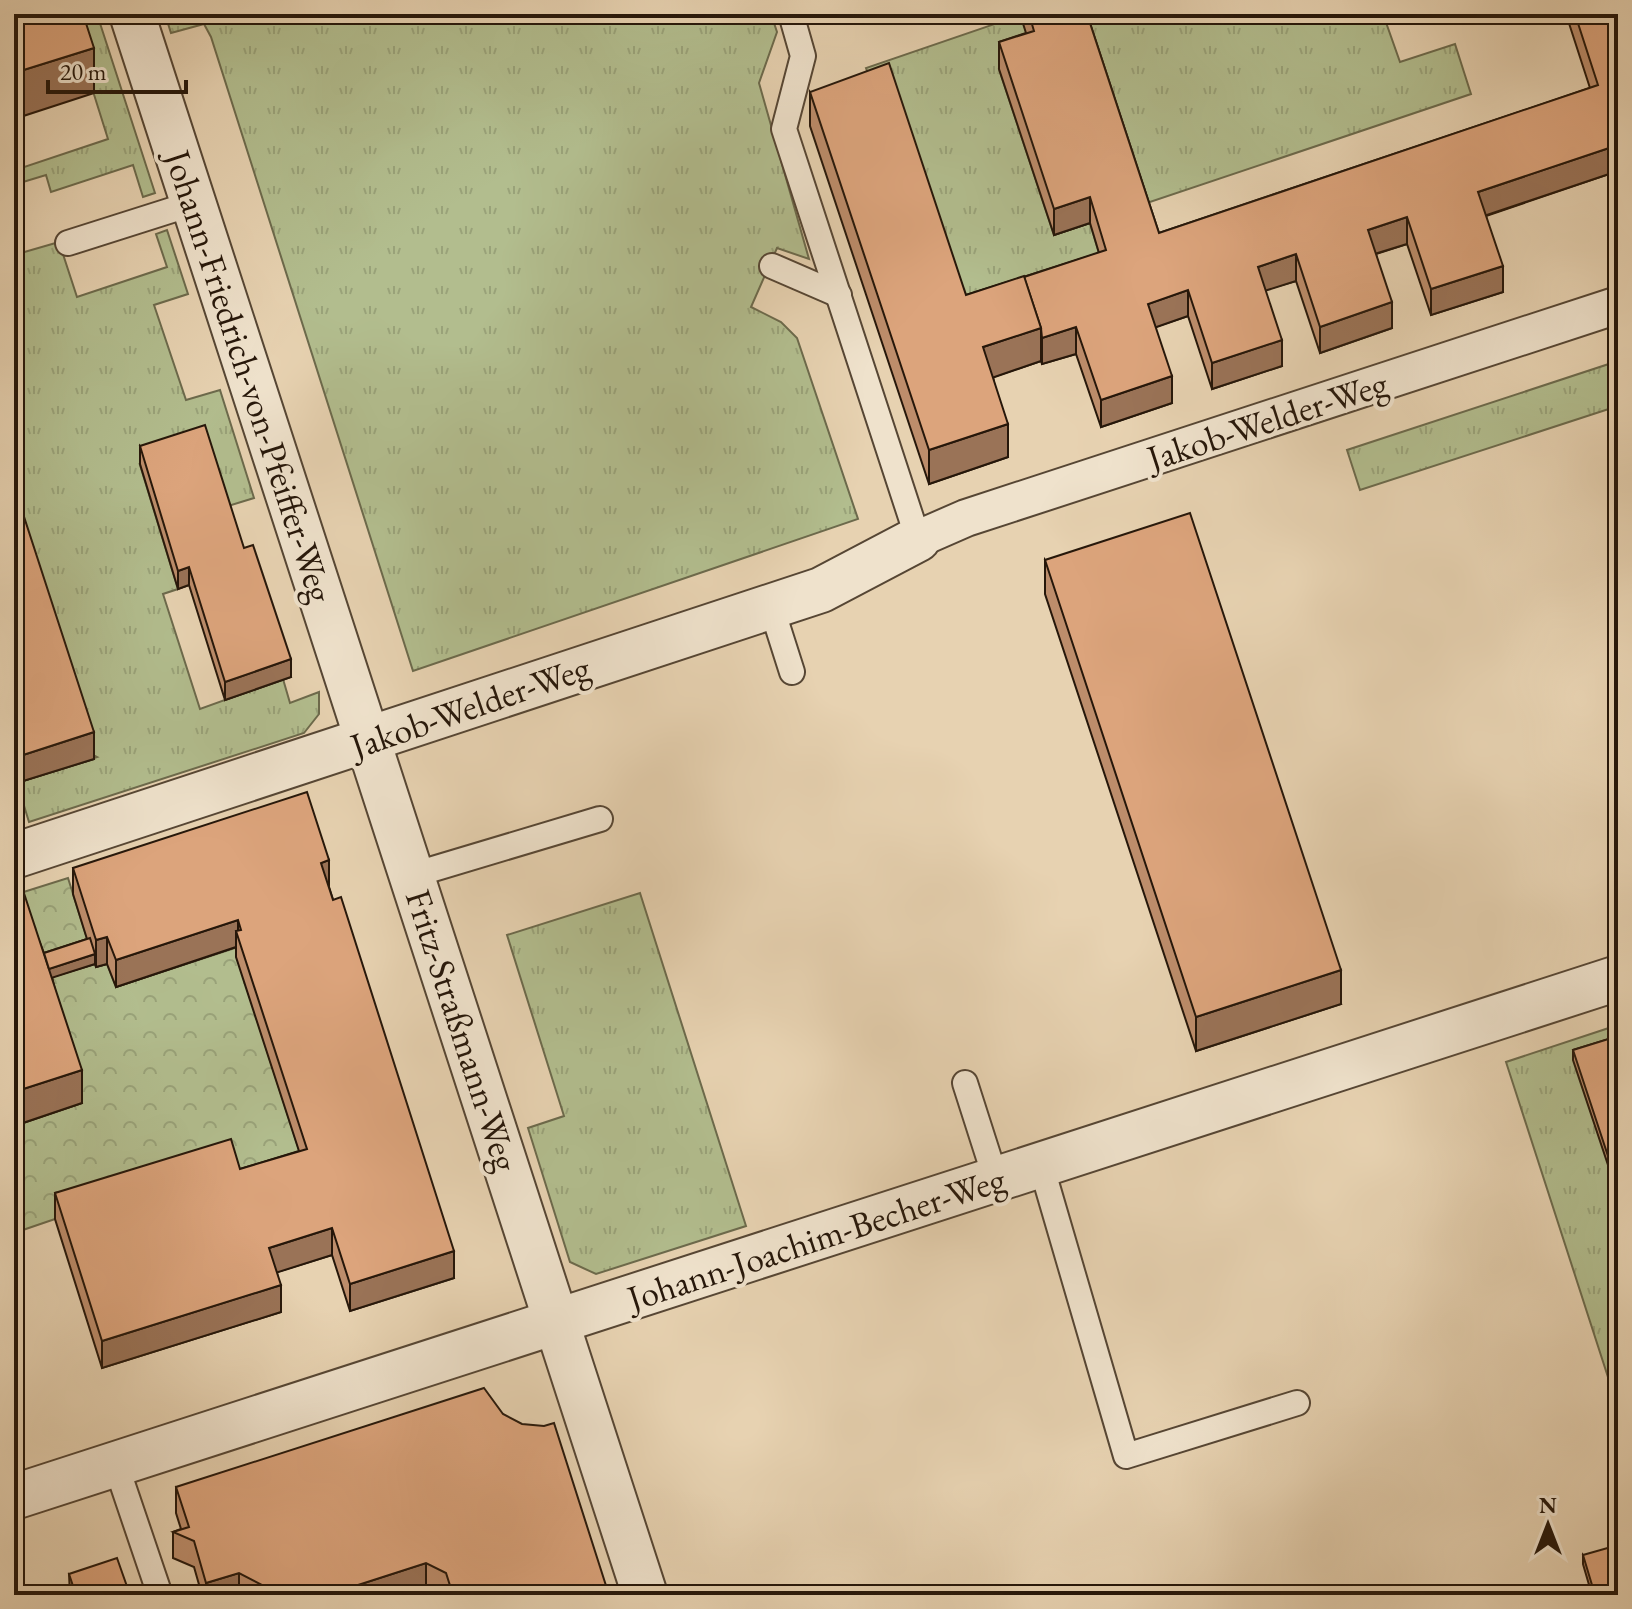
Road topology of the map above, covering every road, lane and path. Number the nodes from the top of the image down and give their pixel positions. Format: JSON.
{"nodes":[{"id":1,"x":132,"y":14,"type":"edge"},
{"id":2,"x":791,"y":14,"type":"edge"},
{"id":3,"x":194,"y":203,"type":"junction"},
{"id":4,"x":68,"y":243,"type":"dead end"},
{"id":5,"x":772,"y":266,"type":"dead end"},
{"id":6,"x":839,"y":295,"type":"junction"},
{"id":7,"x":1618,"y":305,"type":"edge"},
{"id":8,"x":918,"y":539,"type":"junction"},
{"id":9,"x":771,"y":606,"type":"junction"},
{"id":10,"x":792,"y":672,"type":"dead end"},
{"id":11,"x":368,"y":738,"type":"junction"},
{"id":12,"x":600,"y":819,"type":"dead end"},
{"id":13,"x":14,"y":856,"type":"edge"},
{"id":14,"x":413,"y":875,"type":"junction"},
{"id":15,"x":1618,"y":978,"type":"edge"},
{"id":16,"x":965,"y":1083,"type":"dead end"},
{"id":17,"x":1041,"y":1165,"type":"junction"},
{"id":18,"x":996,"y":1180,"type":"junction"},
{"id":19,"x":557,"y":1322,"type":"junction"},
{"id":20,"x":1297,"y":1403,"type":"dead end"},
{"id":21,"x":116,"y":1465,"type":"junction"},
{"id":22,"x":14,"y":1497,"type":"edge"},
{"id":23,"x":160,"y":1595,"type":"edge"},
{"id":24,"x":645,"y":1595,"type":"edge"}],
"edges":[{"from":1,"to":3,"type":"street","name":"Johann-Friedrich-von-Pfeiffer-Weg"},
{"from":2,"to":6,"type":"lane"},
{"from":3,"to":4,"type":"lane"},
{"from":3,"to":11,"type":"street","name":"Johann-Friedrich-von-Pfeiffer-Weg"},
{"from":5,"to":6,"type":"lane"},
{"from":6,"to":8,"type":"lane"},
{"from":7,"to":8,"type":"street","name":"Jakob-Welder-Weg"},
{"from":8,"to":9,"type":"street","name":"Jakob-Welder-Weg"},
{"from":9,"to":10,"type":"lane"},
{"from":9,"to":11,"type":"street","name":"Jakob-Welder-Weg"},
{"from":11,"to":13,"type":"street","name":"Jakob-Welder-Weg"},
{"from":11,"to":14,"type":"street","name":"Fritz-Straßmann-Weg"},
{"from":12,"to":14,"type":"lane"},
{"from":14,"to":19,"type":"street","name":"Fritz-Straßmann-Weg"},
{"from":15,"to":17,"type":"street","name":"Johann-Joachim-Becher-Weg"},
{"from":16,"to":18,"type":"lane"},
{"from":17,"to":18,"type":"street","name":"Johann-Joachim-Becher-Weg"},
{"from":17,"to":20,"type":"lane"},
{"from":18,"to":19,"type":"street","name":"Johann-Joachim-Becher-Weg"},
{"from":19,"to":21,"type":"street","name":"Johann-Joachim-Becher-Weg"},
{"from":19,"to":24,"type":"street","name":"Fritz-Straßmann-Weg"},
{"from":21,"to":22,"type":"street","name":"Johann-Joachim-Becher-Weg"},
{"from":21,"to":23,"type":"lane"}]}
